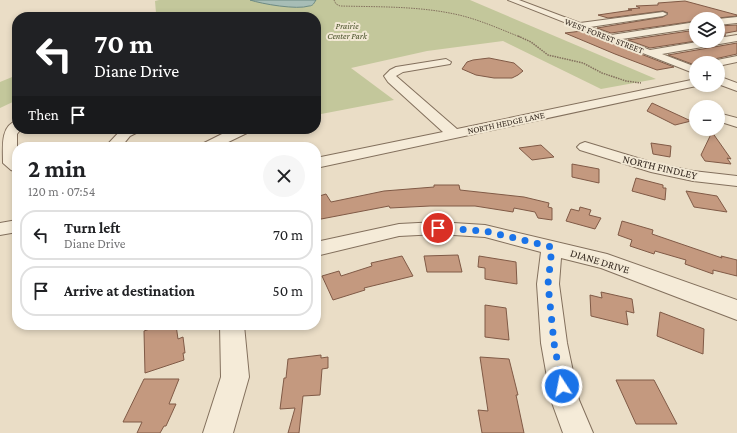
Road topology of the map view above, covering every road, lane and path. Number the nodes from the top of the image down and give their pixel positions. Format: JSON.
{"nodes":[{"id":1,"x":334,"y":0,"type":"edge"},
{"id":2,"x":512,"y":0,"type":"edge"},
{"id":3,"x":663,"y":14,"type":"dead end"},
{"id":4,"x":737,"y":20,"type":"edge"},
{"id":5,"x":725,"y":21,"type":"edge"},
{"id":6,"x":578,"y":26,"type":"junction"},
{"id":7,"x":689,"y":26,"type":"edge"},
{"id":8,"x":610,"y":38,"type":"junction"},
{"id":9,"x":737,"y":38,"type":"edge"},
{"id":10,"x":650,"y":53,"type":"junction"},
{"id":11,"x":737,"y":59,"type":"edge"},
{"id":12,"x":725,"y":61,"type":"edge"},
{"id":13,"x":446,"y":62,"type":"dead end"},
{"id":14,"x":689,"y":68,"type":"edge"},
{"id":15,"x":737,"y":74,"type":"edge"},
{"id":16,"x":725,"y":77,"type":"edge"},
{"id":17,"x":725,"y":82,"type":"edge"},
{"id":18,"x":642,"y":83,"type":"dead end"},
{"id":19,"x":689,"y":84,"type":"edge"},
{"id":20,"x":737,"y":87,"type":"edge"},
{"id":21,"x":725,"y":119,"type":"edge"},
{"id":22,"x":737,"y":123,"type":"edge"},
{"id":23,"x":12,"y":131,"type":"edge"},
{"id":24,"x":124,"y":134,"type":"edge"},
{"id":25,"x":232,"y":134,"type":"edge"},
{"id":26,"x":454,"y":134,"type":"junction"},
{"id":27,"x":117,"y":142,"type":"edge"},
{"id":28,"x":216,"y":142,"type":"edge"},
{"id":29,"x":585,"y":147,"type":"dead end"},
{"id":30,"x":321,"y":162,"type":"edge"},
{"id":31,"x":12,"y":163,"type":"edge"},
{"id":32,"x":737,"y":181,"type":"edge"},
{"id":33,"x":12,"y":227,"type":"edge"},
{"id":34,"x":0,"y":229,"type":"edge"},
{"id":35,"x":552,"y":247,"type":"junction"},
{"id":36,"x":321,"y":248,"type":"edge"},
{"id":37,"x":737,"y":310,"type":"edge"},
{"id":38,"x":232,"y":330,"type":"edge"},
{"id":39,"x":218,"y":433,"type":"edge"},
{"id":40,"x":578,"y":433,"type":"edge"}],
"edges":[{"from":1,"to":18,"type":"path"},
{"from":2,"to":6,"type":"street","name":"WEST FOREST STREET"},
{"from":3,"to":6,"type":"street"},
{"from":4,"to":5,"type":"street"},
{"from":6,"to":8,"type":"street","name":"WEST FOREST STREET"},
{"from":7,"to":8,"type":"street"},
{"from":8,"to":10,"type":"street","name":"WEST FOREST STREET"},
{"from":9,"to":10,"type":"street"},
{"from":10,"to":14,"type":"street","name":"WEST FOREST STREET"},
{"from":11,"to":12,"type":"street"},
{"from":13,"to":26,"type":"street"},
{"from":15,"to":16,"type":"street"},
{"from":17,"to":20,"type":"street"},
{"from":19,"to":26,"type":"street","name":"NORTH HEDGE LANE"},
{"from":21,"to":22,"type":"street"},
{"from":23,"to":31,"type":"street"},
{"from":24,"to":27,"type":"street"},
{"from":25,"to":28,"type":"street"},
{"from":26,"to":30,"type":"street","name":"NORTH HEDGE LANE"},
{"from":29,"to":32,"type":"street","name":"NORTH FINDLEY"},
{"from":33,"to":34,"type":"street"},
{"from":35,"to":36,"type":"street","name":"DIANE DRIVE"},
{"from":35,"to":37,"type":"street","name":"DIANE DRIVE"},
{"from":35,"to":40,"type":"street"},
{"from":38,"to":39,"type":"street"}]}
